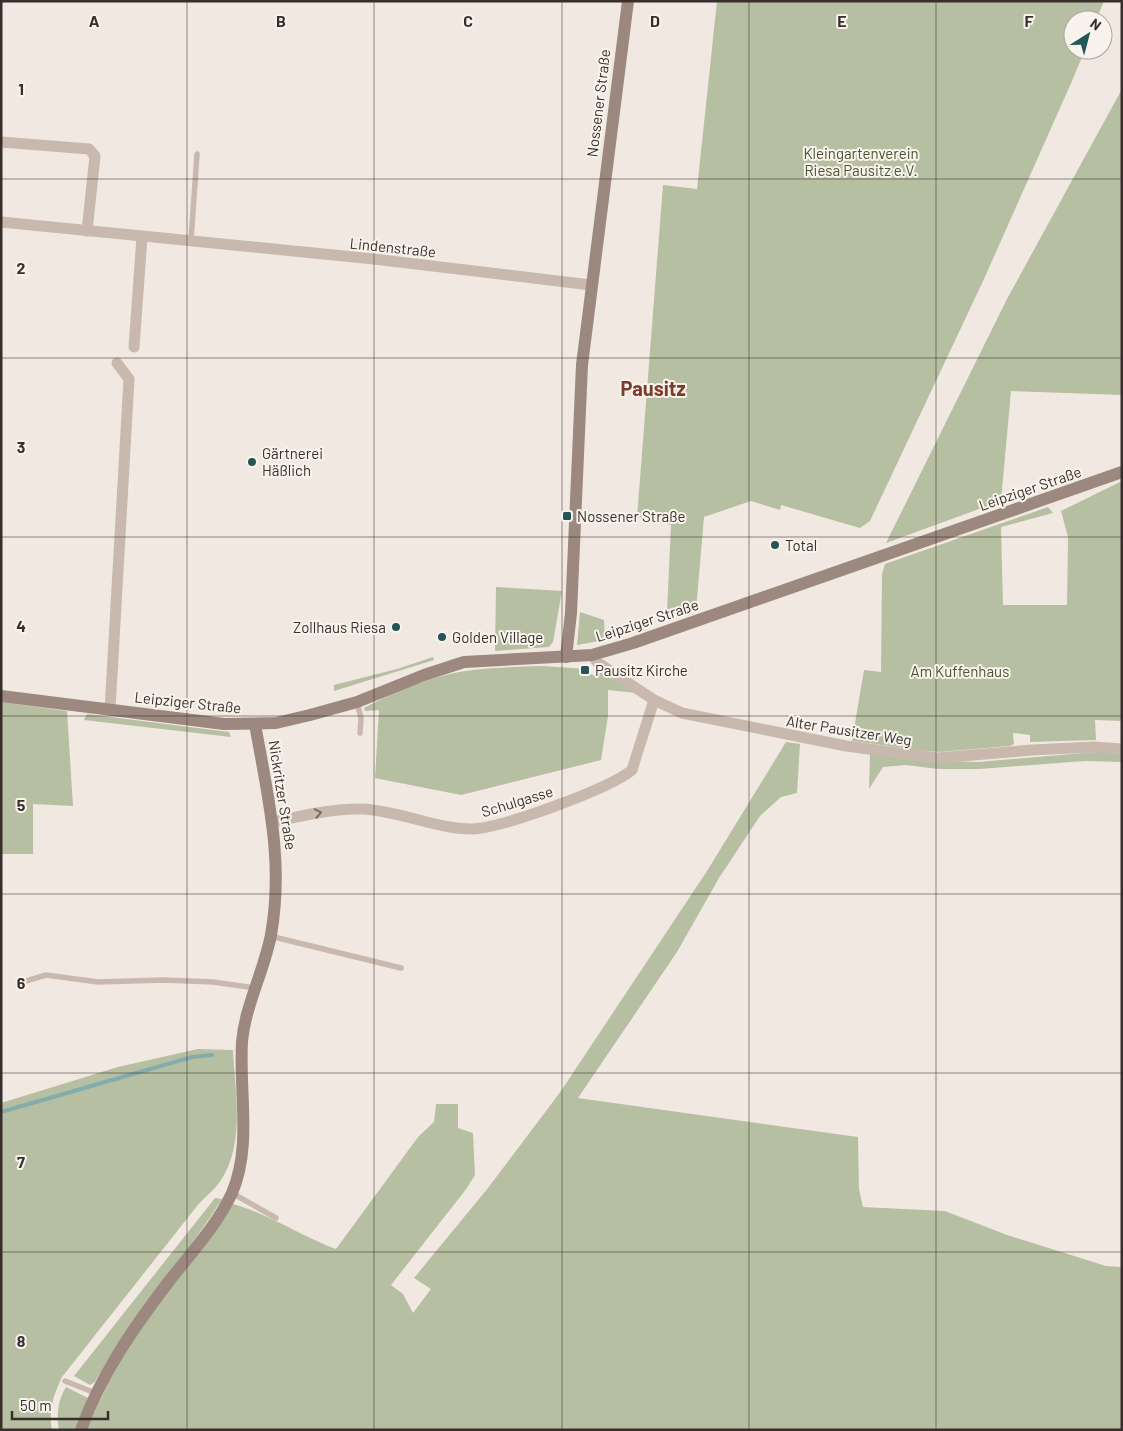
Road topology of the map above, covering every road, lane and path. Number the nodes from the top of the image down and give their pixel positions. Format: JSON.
{"nodes":[{"id":1,"x":628,"y":1,"type":"edge"},
{"id":2,"x":1,"y":142,"type":"edge"},
{"id":3,"x":197,"y":154,"type":"dead end"},
{"id":4,"x":1,"y":222,"type":"edge"},
{"id":5,"x":88,"y":231,"type":"junction"},
{"id":6,"x":142,"y":236,"type":"junction"},
{"id":7,"x":191,"y":241,"type":"junction"},
{"id":8,"x":591,"y":285,"type":"junction"},
{"id":9,"x":134,"y":347,"type":"dead end"},
{"id":10,"x":118,"y":363,"type":"dead end"},
{"id":11,"x":1122,"y":472,"type":"edge"},
{"id":12,"x":592,"y":655,"type":"junction"},
{"id":13,"x":566,"y":657,"type":"junction"},
{"id":14,"x":1,"y":696,"type":"edge"},
{"id":15,"x":654,"y":700,"type":"junction"},
{"id":16,"x":357,"y":702,"type":"junction"},
{"id":17,"x":110,"y":710,"type":"junction"},
{"id":18,"x":255,"y":724,"type":"junction"},
{"id":19,"x":360,"y":734,"type":"dead end"},
{"id":20,"x":1122,"y":749,"type":"edge"},
{"id":21,"x":273,"y":822,"type":"junction"},
{"id":22,"x":270,"y":936,"type":"junction"},
{"id":23,"x":400,"y":968,"type":"dead end"},
{"id":24,"x":26,"y":981,"type":"dead end"},
{"id":25,"x":256,"y":988,"type":"junction"},
{"id":26,"x":232,"y":1193,"type":"junction"},
{"id":27,"x":276,"y":1218,"type":"dead end"},
{"id":28,"x":66,"y":1380,"type":"dead end"},
{"id":29,"x":95,"y":1393,"type":"junction"},
{"id":30,"x":81,"y":1430,"type":"edge"}],
"edges":[{"from":1,"to":8,"type":"street","name":"Nossener Straße"},
{"from":2,"to":5,"type":"street"},
{"from":3,"to":7,"type":"lane"},
{"from":4,"to":5,"type":"street","name":"Lindenstraße"},
{"from":5,"to":6,"type":"street","name":"Lindenstraße"},
{"from":6,"to":7,"type":"street","name":"Lindenstraße"},
{"from":6,"to":9,"type":"street"},
{"from":7,"to":8,"type":"street","name":"Lindenstraße"},
{"from":8,"to":13,"type":"street","name":"Nossener Straße"},
{"from":10,"to":17,"type":"street"},
{"from":11,"to":12,"type":"street","name":"Leipziger Straße"},
{"from":12,"to":13,"type":"street","name":"Leipziger Straße"},
{"from":12,"to":15,"type":"street","name":"Alter Pausitzer Weg"},
{"from":13,"to":16,"type":"street","name":"Leipziger Straße"},
{"from":14,"to":17,"type":"street","name":"Leipziger Straße"},
{"from":15,"to":20,"type":"street","name":"Alter Pausitzer Weg"},
{"from":21,"to":15,"type":"street","name":"Schulgasse","one_way":true},
{"from":16,"to":18,"type":"street","name":"Leipziger Straße"},
{"from":16,"to":19,"type":"lane"},
{"from":17,"to":18,"type":"street","name":"Leipziger Straße"},
{"from":18,"to":21,"type":"street","name":"Nickritzer Straße"},
{"from":21,"to":22,"type":"street","name":"Nickritzer Straße"},
{"from":22,"to":23,"type":"lane"},
{"from":22,"to":25,"type":"street","name":"Nickritzer Straße"},
{"from":24,"to":25,"type":"lane"},
{"from":25,"to":26,"type":"street","name":"Nickritzer Straße"},
{"from":26,"to":27,"type":"lane"},
{"from":26,"to":29,"type":"street","name":"Nickritzer Straße"},
{"from":28,"to":29,"type":"lane"},
{"from":29,"to":30,"type":"street","name":"Nickritzer Straße"}]}
